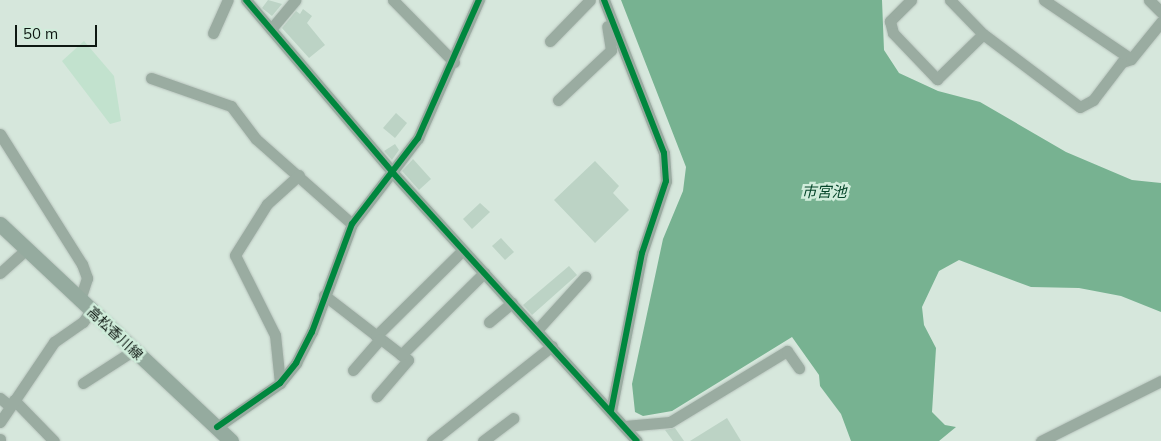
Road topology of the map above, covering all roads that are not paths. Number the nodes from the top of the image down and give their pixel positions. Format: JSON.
{"nodes":[{"id":1,"x":228,"y":0,"type":"edge"},
{"id":2,"x":246,"y":0,"type":"edge"},
{"id":3,"x":294,"y":0,"type":"edge"},
{"id":4,"x":393,"y":0,"type":"edge"},
{"id":5,"x":480,"y":0,"type":"edge"},
{"id":6,"x":590,"y":0,"type":"edge"},
{"id":7,"x":604,"y":0,"type":"edge"},
{"id":8,"x":911,"y":0,"type":"edge"},
{"id":9,"x":950,"y":0,"type":"edge"},
{"id":10,"x":1044,"y":0,"type":"edge"},
{"id":11,"x":1149,"y":0,"type":"edge"},
{"id":12,"x":1161,"y":12,"type":"edge"},
{"id":13,"x":612,"y":21,"type":"junction"},
{"id":14,"x":1161,"y":22,"type":"edge"},
{"id":15,"x":271,"y":28,"type":"junction"},
{"id":16,"x":214,"y":34,"type":"dead end"},
{"id":17,"x":983,"y":34,"type":"junction"},
{"id":18,"x":550,"y":41,"type":"dead end"},
{"id":19,"x":1131,"y":59,"type":"junction"},
{"id":20,"x":454,"y":62,"type":"junction"},
{"id":21,"x":151,"y":78,"type":"dead end"},
{"id":22,"x":558,"y":100,"type":"dead end"},
{"id":23,"x":0,"y":134,"type":"edge"},
{"id":24,"x":393,"y":174,"type":"junction"},
{"id":25,"x":299,"y":175,"type":"junction"},
{"id":26,"x":0,"y":224,"type":"edge"},
{"id":27,"x":352,"y":224,"type":"junction"},
{"id":28,"x":27,"y":249,"type":"junction"},
{"id":29,"x":463,"y":250,"type":"junction"},
{"id":30,"x":0,"y":273,"type":"edge"},
{"id":31,"x":484,"y":273,"type":"junction"},
{"id":32,"x":585,"y":277,"type":"dead end"},
{"id":33,"x":324,"y":295,"type":"junction"},
{"id":34,"x":512,"y":303,"type":"junction"},
{"id":35,"x":86,"y":305,"type":"junction"},
{"id":36,"x":489,"y":322,"type":"dead end"},
{"id":37,"x":537,"y":330,"type":"junction"},
{"id":38,"x":378,"y":337,"type":"junction"},
{"id":39,"x":552,"y":346,"type":"junction"},
{"id":40,"x":134,"y":350,"type":"junction"},
{"id":41,"x":401,"y":356,"type":"junction"},
{"id":42,"x":799,"y":368,"type":"dead end"},
{"id":43,"x":353,"y":370,"type":"dead end"},
{"id":44,"x":1161,"y":381,"type":"edge"},
{"id":45,"x":83,"y":382,"type":"dead end"},
{"id":46,"x":280,"y":382,"type":"junction"},
{"id":47,"x":377,"y":396,"type":"dead end"},
{"id":48,"x":0,"y":398,"type":"edge"},
{"id":49,"x":12,"y":403,"type":"junction"},
{"id":50,"x":611,"y":410,"type":"junction"},
{"id":51,"x":513,"y":418,"type":"dead end"},
{"id":52,"x":0,"y":422,"type":"edge"},
{"id":53,"x":625,"y":426,"type":"junction"},
{"id":54,"x":217,"y":427,"type":"junction"},
{"id":55,"x":488,"y":439,"type":"edge"},
{"id":56,"x":54,"y":441,"type":"edge"},
{"id":57,"x":232,"y":441,"type":"edge"},
{"id":58,"x":432,"y":441,"type":"edge"},
{"id":59,"x":637,"y":441,"type":"edge"},
{"id":60,"x":1041,"y":441,"type":"edge"}],
"edges":[{"from":1,"to":16,"type":"street"},
{"from":2,"to":15,"type":"street"},
{"from":3,"to":15,"type":"street"},
{"from":4,"to":20,"type":"street"},
{"from":5,"to":20,"type":"street"},
{"from":6,"to":18,"type":"street"},
{"from":7,"to":13,"type":"street"},
{"from":8,"to":17,"type":"street"},
{"from":9,"to":17,"type":"street"},
{"from":10,"to":19,"type":"street"},
{"from":11,"to":12,"type":"street"},
{"from":13,"to":22,"type":"street"},
{"from":13,"to":50,"type":"street"},
{"from":14,"to":19,"type":"street"},
{"from":15,"to":24,"type":"street"},
{"from":17,"to":19,"type":"street"},
{"from":20,"to":24,"type":"street"},
{"from":21,"to":25,"type":"street"},
{"from":23,"to":35,"type":"street"},
{"from":24,"to":27,"type":"street"},
{"from":24,"to":29,"type":"street"},
{"from":25,"to":27,"type":"street"},
{"from":25,"to":46,"type":"street"},
{"from":26,"to":28,"type":"main road","name":"高松香川線"},
{"from":27,"to":33,"type":"street"},
{"from":28,"to":30,"type":"street"},
{"from":28,"to":35,"type":"main road","name":"高松香川線"},
{"from":29,"to":31,"type":"street"},
{"from":29,"to":38,"type":"street"},
{"from":31,"to":34,"type":"street"},
{"from":31,"to":41,"type":"street"},
{"from":32,"to":37,"type":"street"},
{"from":33,"to":38,"type":"street"},
{"from":33,"to":46,"type":"street"},
{"from":34,"to":36,"type":"street"},
{"from":34,"to":37,"type":"street"},
{"from":35,"to":40,"type":"main road","name":"高松香川線"},
{"from":35,"to":49,"type":"street"},
{"from":37,"to":39,"type":"street"},
{"from":38,"to":41,"type":"street"},
{"from":38,"to":43,"type":"street"},
{"from":39,"to":50,"type":"street"},
{"from":39,"to":58,"type":"street"},
{"from":40,"to":45,"type":"street"},
{"from":40,"to":54,"type":"main road","name":"高松香川線"},
{"from":41,"to":47,"type":"street"},
{"from":42,"to":53,"type":"street"},
{"from":44,"to":60,"type":"street"},
{"from":46,"to":54,"type":"street"},
{"from":48,"to":49,"type":"street"},
{"from":49,"to":52,"type":"street"},
{"from":49,"to":56,"type":"street"},
{"from":50,"to":53,"type":"street"},
{"from":51,"to":55,"type":"street"},
{"from":53,"to":59,"type":"street"},
{"from":54,"to":57,"type":"main road","name":"高松香川線"}]}
